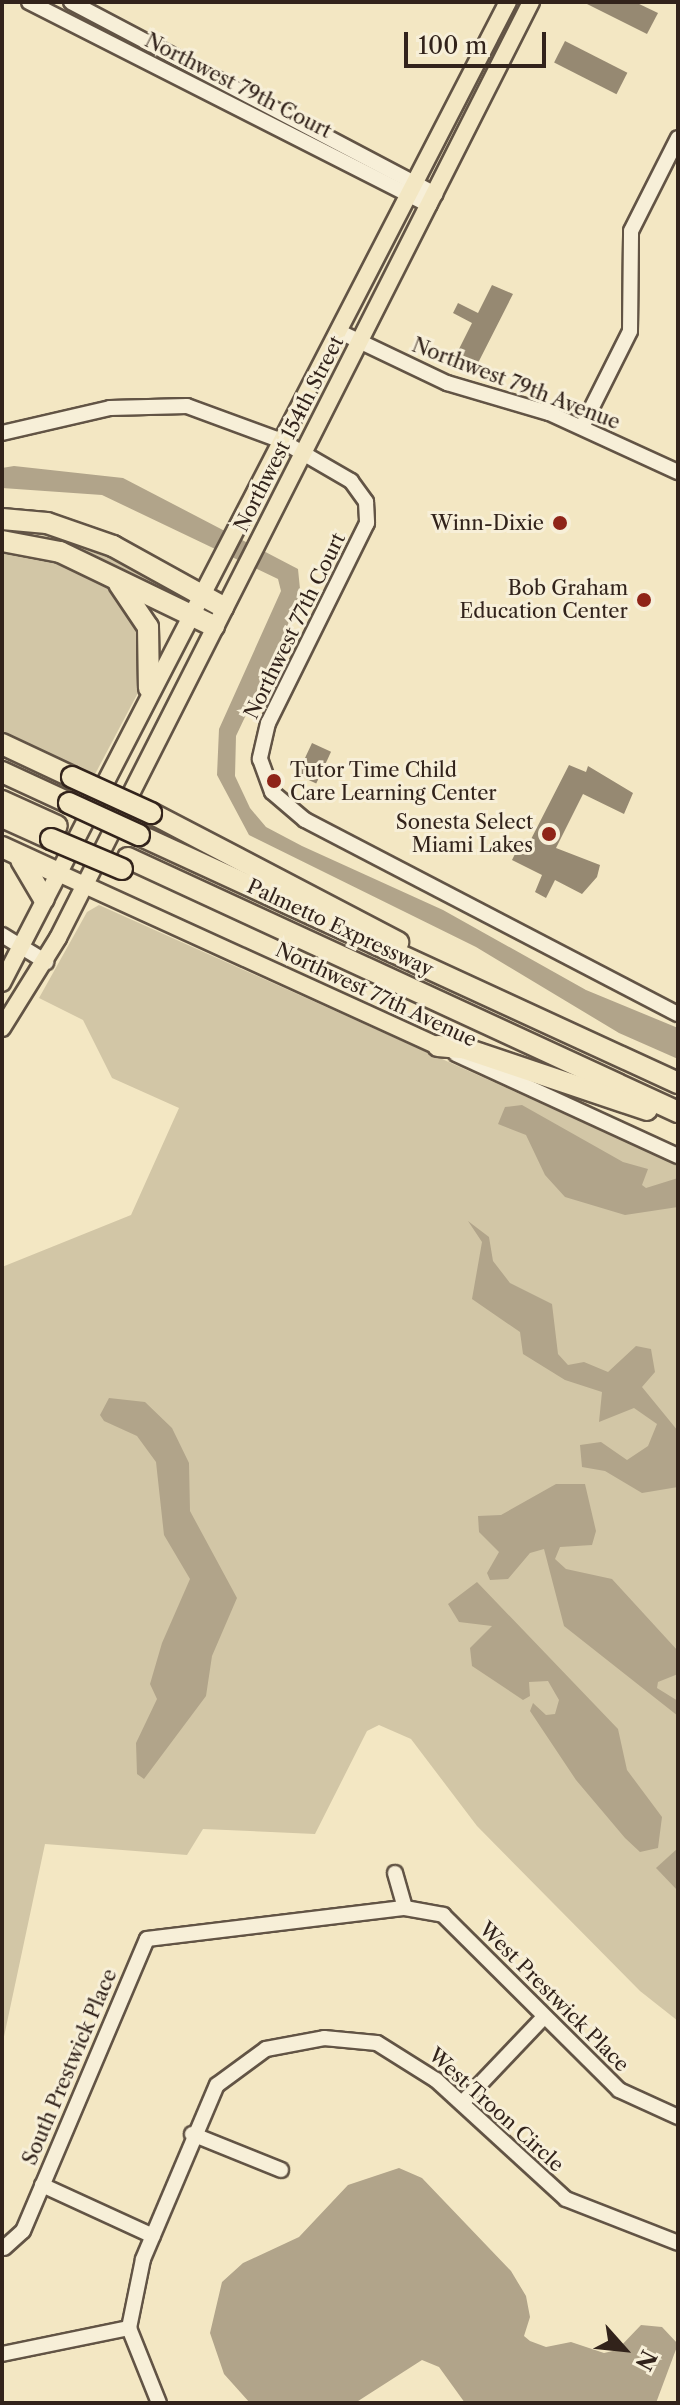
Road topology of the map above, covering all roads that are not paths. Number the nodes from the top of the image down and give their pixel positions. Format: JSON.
{"nodes":[{"id":1,"x":29,"y":2,"type":"edge"},
{"id":2,"x":71,"y":2,"type":"edge"},
{"id":3,"x":508,"y":2,"type":"edge"},
{"id":4,"x":531,"y":2,"type":"edge"},
{"id":5,"x":678,"y":138,"type":"edge"},
{"id":6,"x":414,"y":189,"type":"junction"},
{"id":7,"x":432,"y":200,"type":"junction"},
{"id":8,"x":340,"y":332,"type":"junction"},
{"id":9,"x":359,"y":342,"type":"junction"},
{"id":10,"x":582,"y":427,"type":"junction"},
{"id":11,"x":2,"y":433,"type":"edge"},
{"id":12,"x":282,"y":441,"type":"junction"},
{"id":13,"x":302,"y":451,"type":"junction"},
{"id":14,"x":678,"y":472,"type":"edge"},
{"id":15,"x":2,"y":519,"type":"edge"},
{"id":16,"x":2,"y":541,"type":"edge"},
{"id":17,"x":103,"y":572,"type":"junction"},
{"id":18,"x":197,"y":605,"type":"junction"},
{"id":19,"x":219,"y":616,"type":"junction"},
{"id":20,"x":149,"y":688,"type":"junction"},
{"id":21,"x":2,"y":744,"type":"edge"},
{"id":22,"x":2,"y":772,"type":"edge"},
{"id":23,"x":2,"y":801,"type":"edge"},
{"id":24,"x":2,"y":817,"type":"edge"},
{"id":25,"x":54,"y":832,"type":"junction"},
{"id":26,"x":9,"y":850,"type":"edge"},
{"id":27,"x":56,"y":872,"type":"junction"},
{"id":28,"x":85,"y":884,"type":"junction"},
{"id":29,"x":44,"y":899,"type":"junction"},
{"id":30,"x":2,"y":935,"type":"edge"},
{"id":31,"x":22,"y":949,"type":"junction"},
{"id":32,"x":46,"y":962,"type":"junction"},
{"id":33,"x":447,"y":977,"type":"junction"},
{"id":34,"x":2,"y":983,"type":"edge"},
{"id":35,"x":678,"y":1014,"type":"edge"},
{"id":36,"x":2,"y":1028,"type":"edge"},
{"id":37,"x":438,"y":1046,"type":"junction"},
{"id":38,"x":678,"y":1083,"type":"edge"},
{"id":39,"x":678,"y":1114,"type":"edge"},
{"id":40,"x":678,"y":1156,"type":"edge"},
{"id":41,"x":395,"y":1873,"type":"dead end"},
{"id":42,"x":405,"y":1908,"type":"junction"},
{"id":43,"x":147,"y":1939,"type":"joint"},
{"id":44,"x":544,"y":2017,"type":"junction"},
{"id":45,"x":462,"y":2103,"type":"junction"},
{"id":46,"x":678,"y":2117,"type":"edge"},
{"id":47,"x":192,"y":2134,"type":"junction"},
{"id":48,"x":281,"y":2170,"type":"dead end"},
{"id":49,"x":42,"y":2185,"type":"junction"},
{"id":50,"x":153,"y":2236,"type":"junction"},
{"id":51,"x":678,"y":2243,"type":"edge"},
{"id":52,"x":4,"y":2248,"type":"dead end"},
{"id":53,"x":129,"y":2328,"type":"junction"},
{"id":54,"x":2,"y":2354,"type":"edge"},
{"id":55,"x":159,"y":2403,"type":"edge"}],
"edges":[{"from":1,"to":6,"type":"street","name":"Northwest 79th Court"},
{"from":2,"to":6,"type":"street","name":"Northwest 79th Court"},
{"from":3,"to":6,"type":"main road","name":"Northwest 154th Street"},
{"from":4,"to":7,"type":"main road","name":"Northwest 154th Street"},
{"from":5,"to":10,"type":"street"},
{"from":6,"to":7,"type":"street","name":"Northwest 79th Court"},
{"from":6,"to":8,"type":"main road","name":"Northwest 154th Street"},
{"from":7,"to":9,"type":"main road","name":"Northwest 154th Street"},
{"from":8,"to":9,"type":"street","name":"Northwest 79th Avenue"},
{"from":8,"to":12,"type":"main road","name":"Northwest 154th Street"},
{"from":9,"to":10,"type":"street","name":"Northwest 79th Avenue"},
{"from":9,"to":13,"type":"main road","name":"Northwest 154th Street"},
{"from":10,"to":14,"type":"street","name":"Northwest 79th Avenue"},
{"from":11,"to":12,"type":"street","name":"Northwest 77th Court"},
{"from":12,"to":13,"type":"street","name":"Northwest 77th Court"},
{"from":12,"to":18,"type":"main road","name":"Northwest 154th Street"},
{"from":13,"to":19,"type":"main road","name":"Northwest 154th Street"},
{"from":13,"to":35,"type":"street","name":"Northwest 77th Court"},
{"from":15,"to":18,"type":"highway"},
{"from":16,"to":17,"type":"highway"},
{"from":17,"to":18,"type":"highway"},
{"from":17,"to":20,"type":"highway"},
{"from":18,"to":19,"type":"highway"},
{"from":18,"to":20,"type":"main road","name":"Northwest 154th Street"},
{"from":19,"to":28,"type":"main road","name":"Northwest 154th Street"},
{"from":20,"to":27,"type":"main road","name":"Northwest 154th Street"},
{"from":21,"to":33,"type":"highway","bridge":true},
{"from":22,"to":33,"type":"highway","name":"Palmetto Expressway","bridge":true},
{"from":23,"to":25,"type":"highway","name":"Palmetto Expressway"},
{"from":24,"to":25,"type":"highway"},
{"from":25,"to":39,"type":"highway","name":"Palmetto Expressway"},
{"from":26,"to":27,"type":"highway"},
{"from":26,"to":29,"type":"highway"},
{"from":27,"to":28,"type":"main road","name":"Northwest 77th Avenue"},
{"from":27,"to":29,"type":"main road","name":"Northwest 154th Street"},
{"from":28,"to":32,"type":"main road","name":"Northwest 154th Street"},
{"from":28,"to":37,"type":"main road","name":"Northwest 77th Avenue"},
{"from":29,"to":31,"type":"main road","name":"Northwest 154th Street"},
{"from":30,"to":31,"type":"street"},
{"from":31,"to":32,"type":"street"},
{"from":31,"to":34,"type":"main road","name":"Northwest 154th Street"},
{"from":32,"to":36,"type":"main road","name":"Northwest 154th Street"},
{"from":33,"to":38,"type":"highway","name":"Palmetto Expressway"},
{"from":37,"to":39,"type":"highway"},
{"from":37,"to":40,"type":"street","name":"Northwest 77th Avenue"},
{"from":41,"to":42,"type":"street"},
{"from":42,"to":43,"type":"street","name":"West Prestwick Place"},
{"from":42,"to":44,"type":"street","name":"West Prestwick Place"},
{"from":43,"to":49,"type":"street","name":"South Prestwick Place"},
{"from":44,"to":45,"type":"street"},
{"from":44,"to":46,"type":"street","name":"West Prestwick Place"},
{"from":45,"to":47,"type":"street","name":"West Troon Circle"},
{"from":45,"to":51,"type":"street","name":"West Troon Circle"},
{"from":47,"to":48,"type":"street"},
{"from":47,"to":50,"type":"street","name":"West Troon Circle"},
{"from":49,"to":50,"type":"street"},
{"from":49,"to":52,"type":"street","name":"South Prestwick Place"},
{"from":50,"to":53,"type":"street","name":"West Troon Circle"},
{"from":53,"to":54,"type":"street"},
{"from":53,"to":55,"type":"street"}]}
